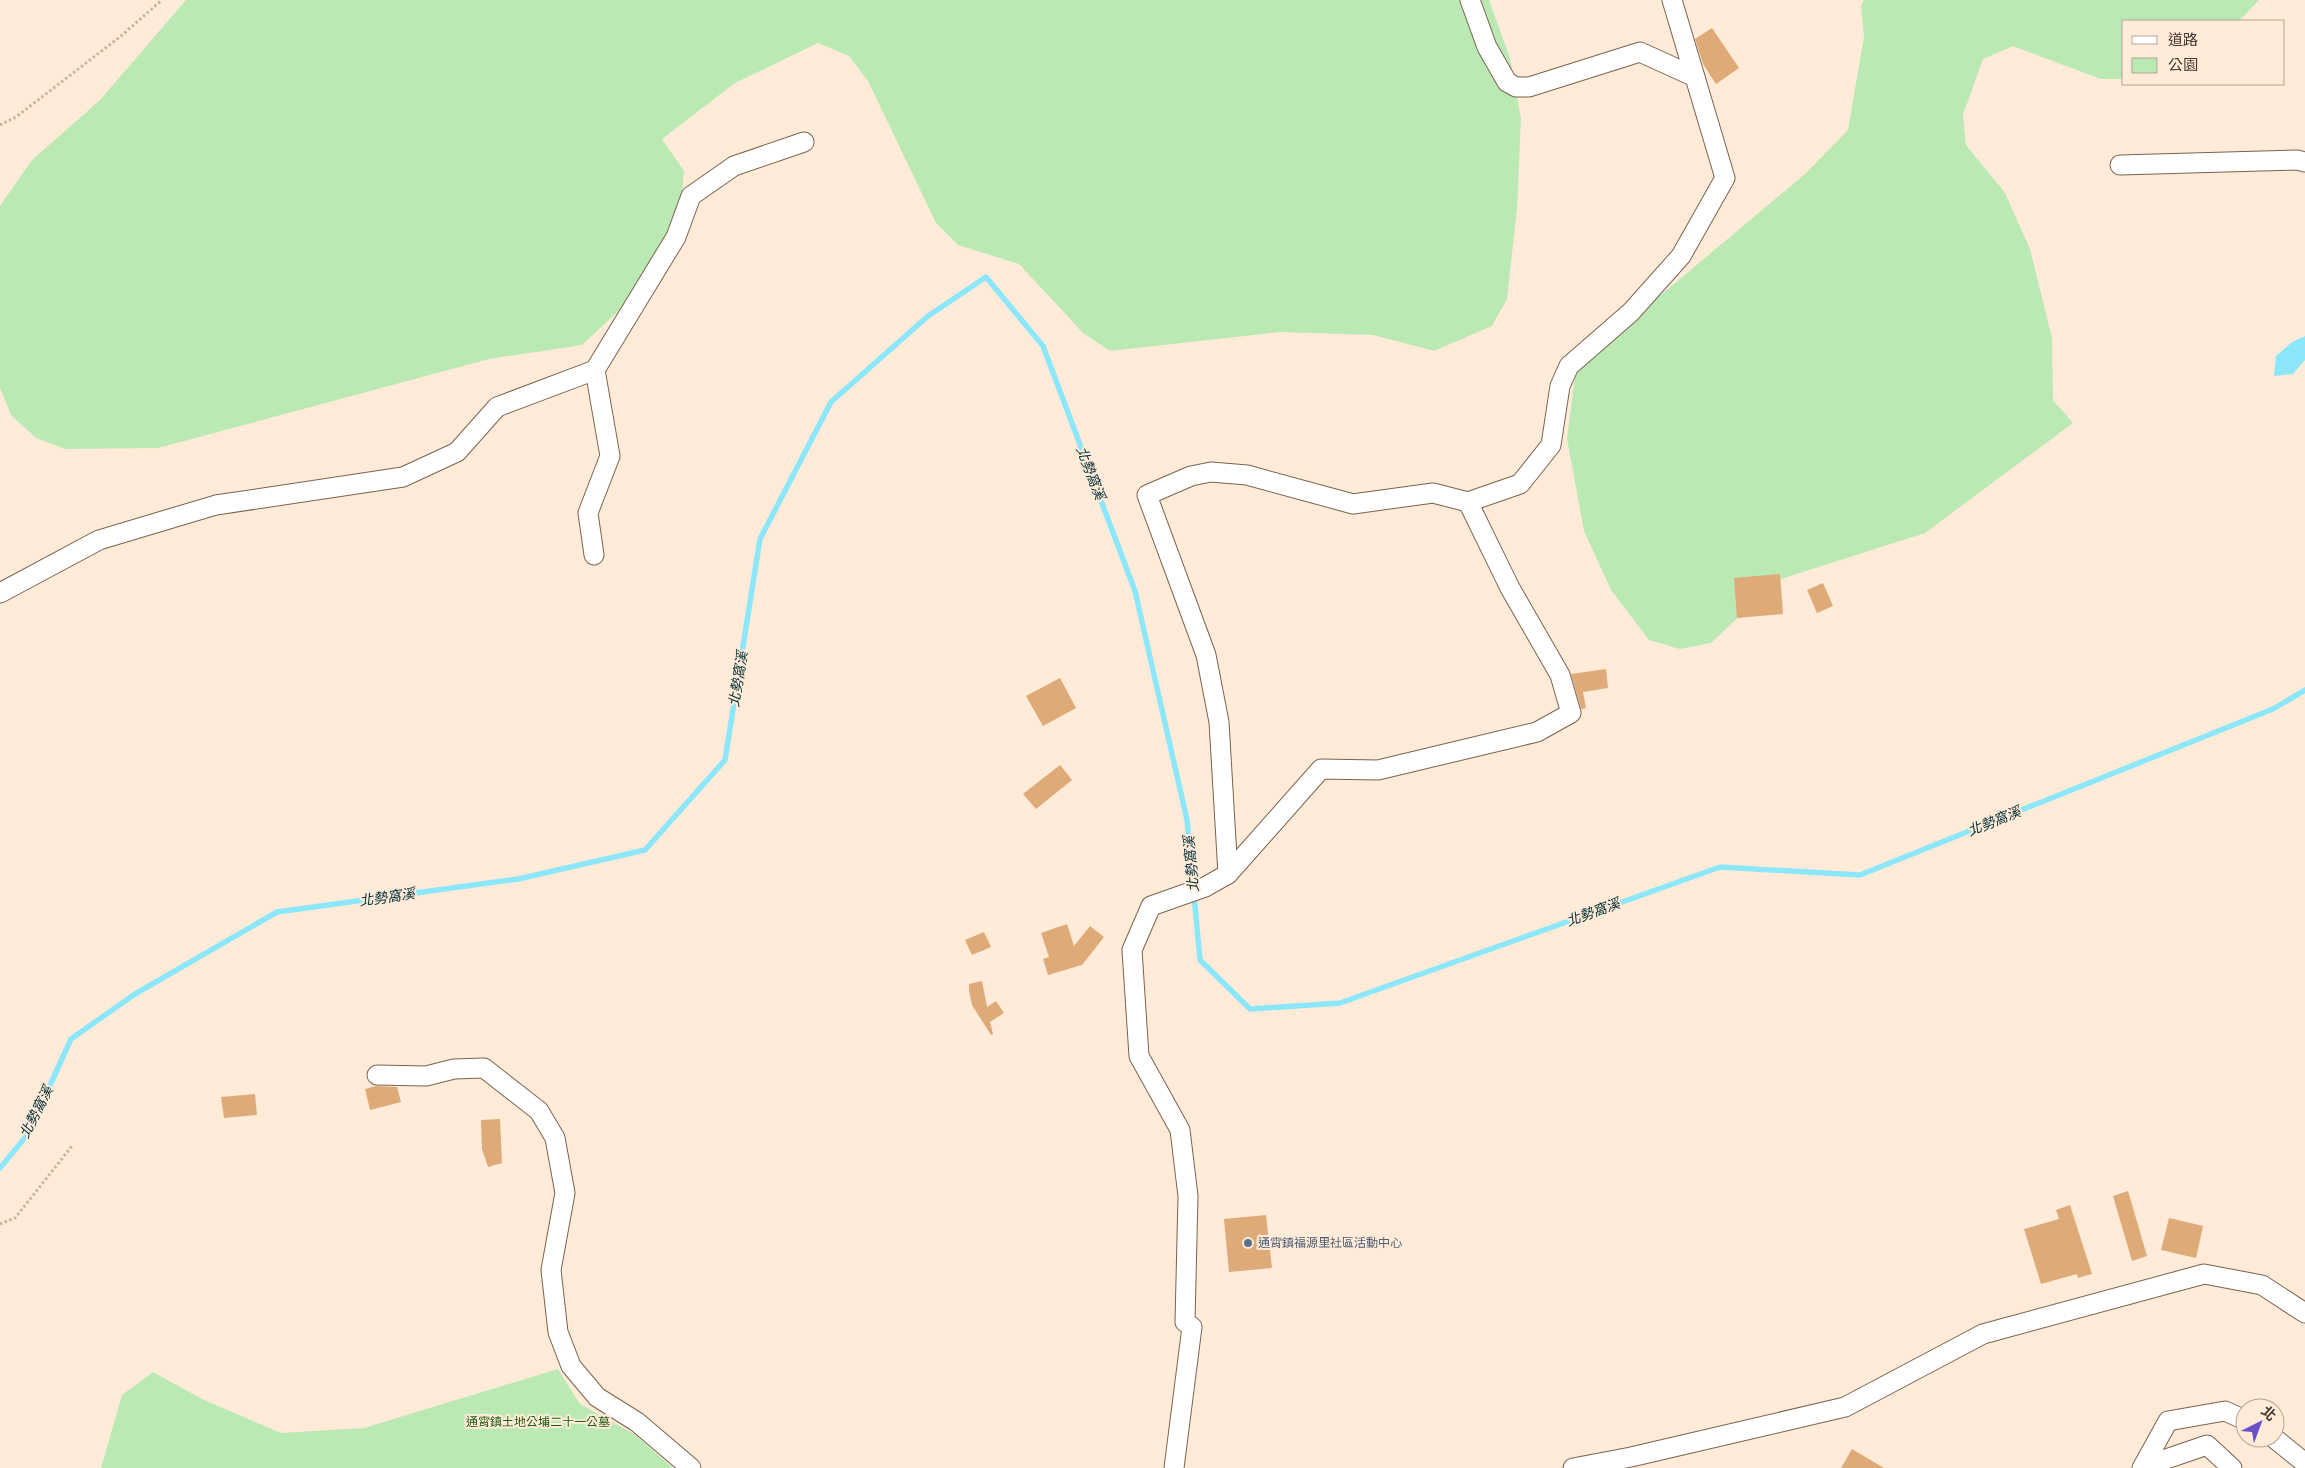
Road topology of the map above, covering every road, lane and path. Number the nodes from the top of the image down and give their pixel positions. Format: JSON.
{"nodes":[{"id":1,"x":162,"y":0,"type":"edge"},
{"id":2,"x":1470,"y":0,"type":"edge"},
{"id":3,"x":1672,"y":0,"type":"edge"},
{"id":4,"x":1695,"y":77,"type":"junction"},
{"id":5,"x":0,"y":125,"type":"edge"},
{"id":6,"x":804,"y":142,"type":"dead end"},
{"id":7,"x":2305,"y":162,"type":"edge"},
{"id":8,"x":2120,"y":164,"type":"dead end"},
{"id":9,"x":595,"y":370,"type":"junction"},
{"id":10,"x":1468,"y":502,"type":"junction"},
{"id":11,"x":594,"y":555,"type":"dead end"},
{"id":12,"x":0,"y":593,"type":"edge"},
{"id":13,"x":1228,"y":874,"type":"junction"},
{"id":14,"x":377,"y":1075,"type":"dead end"},
{"id":15,"x":72,"y":1146,"type":"dead end"},
{"id":16,"x":0,"y":1224,"type":"edge"},
{"id":17,"x":2305,"y":1313,"type":"edge"},
{"id":18,"x":2235,"y":1415,"type":"edge"},
{"id":19,"x":2285,"y":1447,"type":"edge"},
{"id":20,"x":1632,"y":1462,"type":"edge"},
{"id":21,"x":2305,"y":1463,"type":"edge"},
{"id":22,"x":2142,"y":1467,"type":"edge"},
{"id":23,"x":691,"y":1468,"type":"edge"},
{"id":24,"x":1174,"y":1468,"type":"edge"},
{"id":25,"x":1573,"y":1468,"type":"edge"},
{"id":26,"x":2232,"y":1468,"type":"edge"}],
"edges":[{"from":1,"to":5,"type":"path"},
{"from":2,"to":4,"type":"street"},
{"from":3,"to":4,"type":"street"},
{"from":4,"to":10,"type":"street"},
{"from":6,"to":9,"type":"street"},
{"from":7,"to":8,"type":"street"},
{"from":9,"to":11,"type":"street"},
{"from":9,"to":12,"type":"street"},
{"from":10,"to":13,"type":"street"},
{"from":10,"to":13,"type":"street"},
{"from":13,"to":24,"type":"street"},
{"from":14,"to":23,"type":"street"},
{"from":15,"to":16,"type":"path"},
{"from":17,"to":20,"type":"street"},
{"from":18,"to":22,"type":"street"},
{"from":19,"to":21,"type":"street"},
{"from":20,"to":25,"type":"street"},
{"from":22,"to":26,"type":"street"}]}
